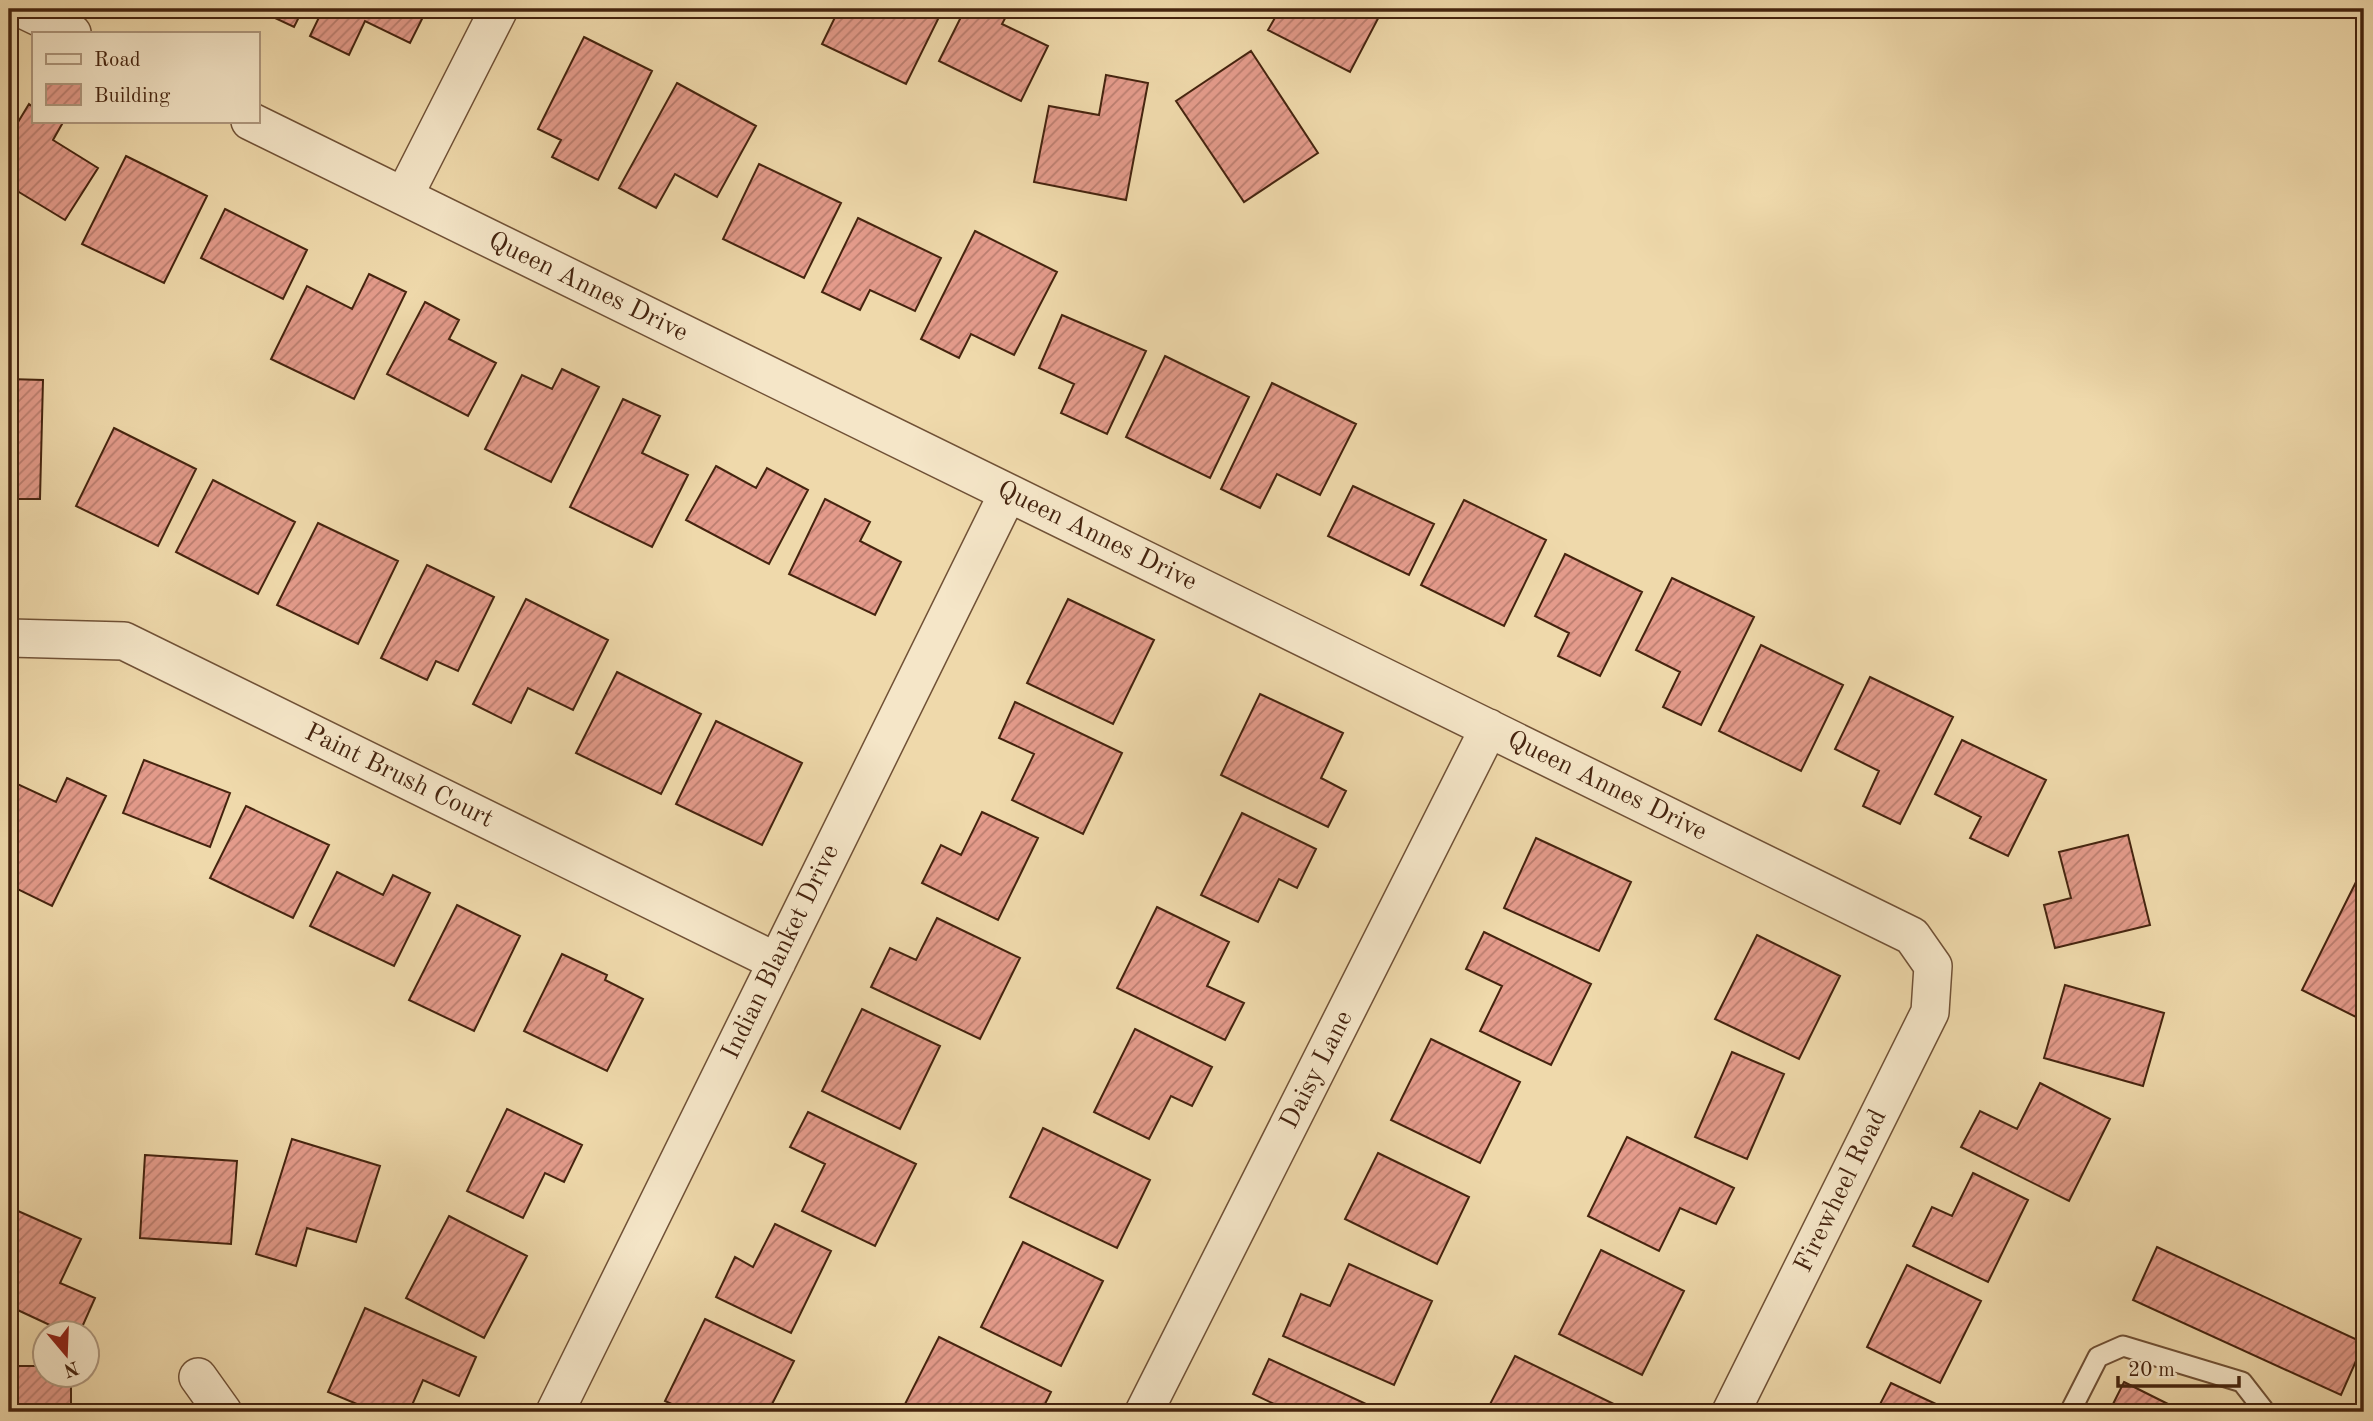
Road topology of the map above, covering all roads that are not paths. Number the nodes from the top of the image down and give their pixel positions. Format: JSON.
{"nodes":[{"id":1,"x":22,"y":9,"type":"edge"},
{"id":2,"x":499,"y":9,"type":"edge"},
{"id":3,"x":70,"y":32,"type":"edge"},
{"id":4,"x":252,"y":122,"type":"edge"},
{"id":5,"x":404,"y":196,"type":"junction"},
{"id":6,"x":1008,"y":493,"type":"junction"},
{"id":7,"x":10,"y":638,"type":"edge"},
{"id":8,"x":1489,"y":728,"type":"junction"},
{"id":9,"x":777,"y":962,"type":"junction"},
{"id":10,"x":1933,"y":966,"type":"joint"},
{"id":11,"x":198,"y":1377,"type":"dead end"},
{"id":12,"x":223,"y":1412,"type":"edge"},
{"id":13,"x":555,"y":1412,"type":"edge"},
{"id":14,"x":1144,"y":1412,"type":"edge"},
{"id":15,"x":1731,"y":1412,"type":"edge"},
{"id":16,"x":2070,"y":1412,"type":"edge"},
{"id":17,"x":2262,"y":1412,"type":"edge"}],
"edges":[{"from":1,"to":3,"type":"street"},
{"from":2,"to":5,"type":"street"},
{"from":4,"to":5,"type":"street","name":"Queen Annes Drive"},
{"from":5,"to":6,"type":"street","name":"Queen Annes Drive"},
{"from":6,"to":8,"type":"street","name":"Queen Annes Drive"},
{"from":6,"to":9,"type":"street","name":"Indian Blanket Drive"},
{"from":7,"to":9,"type":"street","name":"Paint Brush Court"},
{"from":8,"to":10,"type":"street","name":"Queen Annes Drive"},
{"from":8,"to":14,"type":"street","name":"Daisy Lane"},
{"from":9,"to":13,"type":"street","name":"Indian Blanket Drive"},
{"from":10,"to":15,"type":"street","name":"Firewheel Road"},
{"from":11,"to":12,"type":"street"},
{"from":16,"to":17,"type":"lane"}]}
